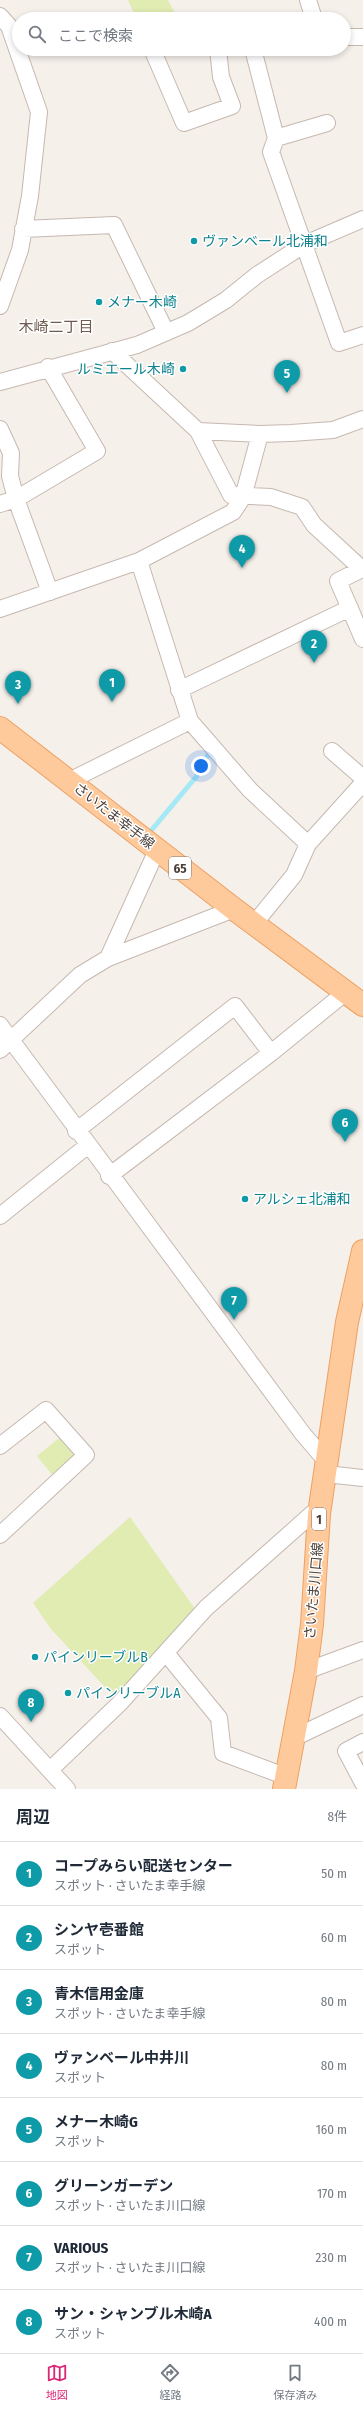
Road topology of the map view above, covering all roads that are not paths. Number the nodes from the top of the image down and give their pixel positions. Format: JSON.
{"nodes":[{"id":1,"x":308,"y":0,"type":"edge"},
{"id":2,"x":312,"y":12,"type":"edge"},
{"id":3,"x":7,"y":24,"type":"edge"},
{"id":4,"x":351,"y":37,"type":"edge"},
{"id":5,"x":363,"y":37,"type":"edge"},
{"id":6,"x":12,"y":38,"type":"edge"},
{"id":7,"x":19,"y":56,"type":"edge"},
{"id":8,"x":155,"y":56,"type":"edge"},
{"id":9,"x":219,"y":56,"type":"edge"},
{"id":10,"x":256,"y":56,"type":"edge"},
{"id":11,"x":327,"y":123,"type":"dead end"},
{"id":12,"x":276,"y":138,"type":"junction"},
{"id":13,"x":363,"y":219,"type":"edge"},
{"id":14,"x":23,"y":229,"type":"junction"},
{"id":15,"x":305,"y":244,"type":"junction"},
{"id":16,"x":1,"y":303,"type":"edge"},
{"id":17,"x":166,"y":332,"type":"junction"},
{"id":18,"x":363,"y":335,"type":"edge"},
{"id":19,"x":112,"y":351,"type":"junction"},
{"id":20,"x":48,"y":367,"type":"junction"},
{"id":21,"x":0,"y":382,"type":"edge"},
{"id":22,"x":363,"y":419,"type":"edge"},
{"id":23,"x":0,"y":429,"type":"edge"},
{"id":24,"x":198,"y":431,"type":"junction"},
{"id":25,"x":260,"y":434,"type":"junction"},
{"id":26,"x":243,"y":496,"type":"junction"},
{"id":27,"x":16,"y":498,"type":"junction"},
{"id":28,"x":0,"y":504,"type":"edge"},
{"id":29,"x":139,"y":561,"type":"junction"},
{"id":30,"x":361,"y":566,"type":"edge"},
{"id":31,"x":50,"y":592,"type":"junction"},
{"id":32,"x":350,"y":608,"type":"junction"},
{"id":33,"x":0,"y":609,"type":"edge"},
{"id":34,"x":363,"y":639,"type":"edge"},
{"id":35,"x":178,"y":690,"type":"junction"},
{"id":36,"x":190,"y":721,"type":"junction"},
{"id":37,"x":0,"y":728,"type":"edge"},
{"id":38,"x":332,"y":751,"type":"dead end"},
{"id":39,"x":363,"y":778,"type":"edge"},
{"id":40,"x":70,"y":781,"type":"junction"},
{"id":41,"x":363,"y":783,"type":"edge"},
{"id":42,"x":308,"y":844,"type":"junction"},
{"id":43,"x":157,"y":850,"type":"junction"},
{"id":44,"x":234,"y":909,"type":"junction"},
{"id":45,"x":254,"y":924,"type":"junction"},
{"id":46,"x":108,"y":958,"type":"junction"},
{"id":47,"x":346,"y":992,"type":"junction"},
{"id":48,"x":363,"y":1005,"type":"edge"},
{"id":49,"x":0,"y":1026,"type":"edge"},
{"id":50,"x":6,"y":1045,"type":"edge"},
{"id":51,"x":271,"y":1053,"type":"junction"},
{"id":52,"x":76,"y":1131,"type":"junction"},
{"id":53,"x":88,"y":1146,"type":"junction"},
{"id":54,"x":109,"y":1176,"type":"junction"},
{"id":55,"x":0,"y":1216,"type":"edge"},
{"id":56,"x":363,"y":1251,"type":"edge"},
{"id":57,"x":0,"y":1446,"type":"edge"},
{"id":58,"x":327,"y":1465,"type":"junction"},
{"id":59,"x":363,"y":1478,"type":"edge"},
{"id":60,"x":319,"y":1514,"type":"junction"},
{"id":61,"x":0,"y":1535,"type":"edge"},
{"id":62,"x":166,"y":1653,"type":"junction"},
{"id":63,"x":362,"y":1654,"type":"edge"},
{"id":64,"x":306,"y":1671,"type":"junction"},
{"id":65,"x":363,"y":1705,"type":"edge"},
{"id":66,"x":0,"y":1716,"type":"edge"},
{"id":67,"x":295,"y":1733,"type":"junction"},
{"id":68,"x":363,"y":1742,"type":"edge"},
{"id":69,"x":50,"y":1770,"type":"junction"},
{"id":70,"x":286,"y":1783,"type":"edge"},
{"id":71,"x":363,"y":1783,"type":"edge"},
{"id":72,"x":67,"y":1789,"type":"edge"}],
"edges":[{"from":1,"to":2,"type":"street"},
{"from":3,"to":6,"type":"street"},
{"from":4,"to":5,"type":"street"},
{"from":7,"to":14,"type":"street"},
{"from":8,"to":9,"type":"street"},
{"from":10,"to":12,"type":"street"},
{"from":11,"to":12,"type":"street"},
{"from":12,"to":15,"type":"street"},
{"from":13,"to":15,"type":"street"},
{"from":14,"to":16,"type":"street"},
{"from":14,"to":17,"type":"street"},
{"from":15,"to":17,"type":"street"},
{"from":15,"to":18,"type":"street"},
{"from":17,"to":19,"type":"street"},
{"from":19,"to":20,"type":"street"},
{"from":19,"to":24,"type":"street"},
{"from":20,"to":21,"type":"street"},
{"from":20,"to":27,"type":"street"},
{"from":22,"to":25,"type":"street"},
{"from":23,"to":27,"type":"street"},
{"from":24,"to":25,"type":"street"},
{"from":24,"to":26,"type":"street"},
{"from":25,"to":26,"type":"street"},
{"from":26,"to":29,"type":"street"},
{"from":26,"to":30,"type":"street"},
{"from":27,"to":28,"type":"street"},
{"from":27,"to":31,"type":"street"},
{"from":29,"to":31,"type":"street"},
{"from":29,"to":35,"type":"street"},
{"from":30,"to":32,"type":"street"},
{"from":31,"to":33,"type":"street"},
{"from":32,"to":34,"type":"street"},
{"from":32,"to":35,"type":"street"},
{"from":35,"to":36,"type":"street"},
{"from":36,"to":40,"type":"street"},
{"from":36,"to":42,"type":"street"},
{"from":37,"to":40,"type":"main road","name":"さいたま幸手線","number":"65"},
{"from":38,"to":39,"type":"street"},
{"from":40,"to":43,"type":"main road","name":"さいたま幸手線","number":"65"},
{"from":41,"to":42,"type":"street"},
{"from":42,"to":45,"type":"street"},
{"from":43,"to":44,"type":"main road","name":"さいたま幸手線","number":"65"},
{"from":43,"to":46,"type":"street"},
{"from":44,"to":45,"type":"main road","name":"さいたま幸手線","number":"65"},
{"from":44,"to":46,"type":"street"},
{"from":45,"to":47,"type":"main road","name":"さいたま幸手線","number":"65"},
{"from":46,"to":50,"type":"street"},
{"from":47,"to":48,"type":"main road","name":"さいたま幸手線","number":"65"},
{"from":47,"to":51,"type":"street"},
{"from":49,"to":50,"type":"street"},
{"from":50,"to":52,"type":"street"},
{"from":51,"to":52,"type":"street"},
{"from":51,"to":54,"type":"street"},
{"from":52,"to":53,"type":"street"},
{"from":53,"to":54,"type":"street"},
{"from":53,"to":55,"type":"street"},
{"from":54,"to":58,"type":"street"},
{"from":56,"to":58,"type":"main road","name":"さいたま川口線","number":"1"},
{"from":57,"to":61,"type":"street"},
{"from":58,"to":59,"type":"street"},
{"from":58,"to":60,"type":"main road","name":"さいたま川口線","number":"1"},
{"from":60,"to":62,"type":"street"},
{"from":60,"to":64,"type":"main road","name":"さいたま川口線","number":"1"},
{"from":62,"to":69,"type":"street"},
{"from":62,"to":70,"type":"street"},
{"from":63,"to":64,"type":"street"},
{"from":64,"to":67,"type":"main road","name":"さいたま川口線","number":"1"},
{"from":65,"to":67,"type":"street"},
{"from":66,"to":69,"type":"street"},
{"from":67,"to":70,"type":"main road","name":"さいたま川口線","number":"1"},
{"from":68,"to":71,"type":"street"},
{"from":69,"to":72,"type":"street"}]}
